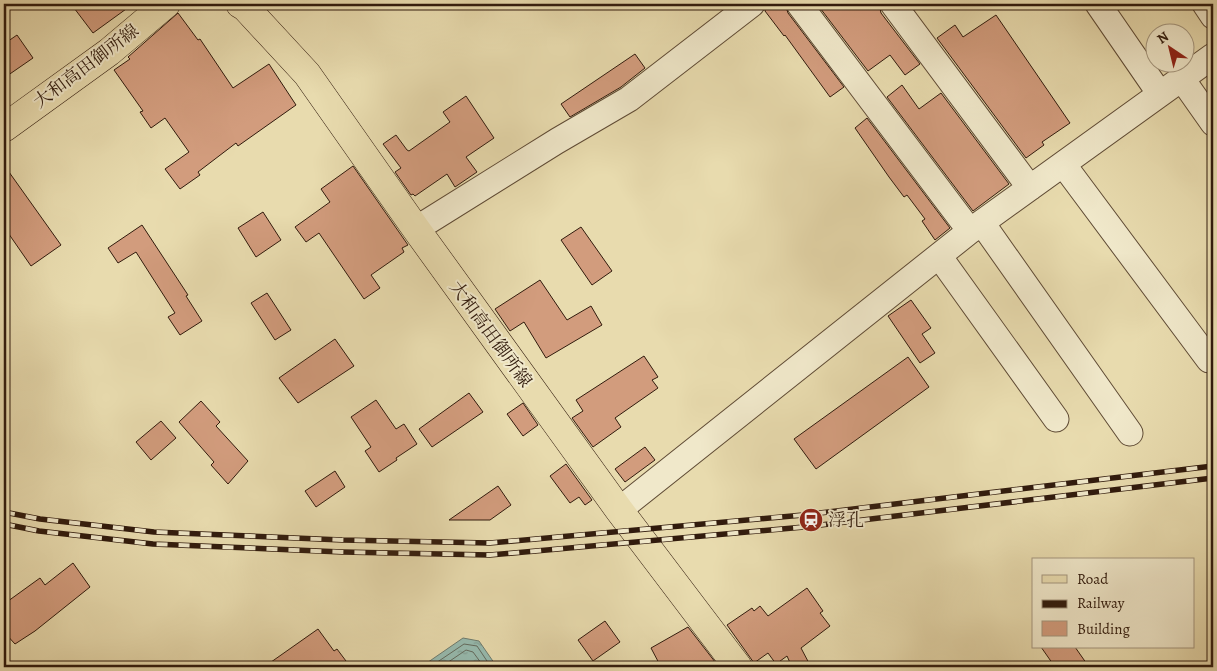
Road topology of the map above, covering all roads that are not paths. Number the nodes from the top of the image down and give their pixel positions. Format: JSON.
{"nodes":[{"id":1,"x":166,"y":4,"type":"edge"},
{"id":2,"x":240,"y":4,"type":"edge"},
{"id":3,"x":752,"y":4,"type":"edge"},
{"id":4,"x":800,"y":4,"type":"edge"},
{"id":5,"x":893,"y":4,"type":"edge"},
{"id":6,"x":1098,"y":4,"type":"edge"},
{"id":7,"x":1205,"y":4,"type":"edge"},
{"id":8,"x":1213,"y":16,"type":"edge"},
{"id":9,"x":1213,"y":56,"type":"edge"},
{"id":10,"x":1182,"y":79,"type":"junction"},
{"id":11,"x":1160,"y":94,"type":"junction"},
{"id":12,"x":1213,"y":123,"type":"edge"},
{"id":13,"x":4,"y":128,"type":"edge"},
{"id":14,"x":1063,"y":164,"type":"junction"},
{"id":15,"x":1030,"y":188,"type":"junction"},
{"id":16,"x":976,"y":227,"type":"junction"},
{"id":17,"x":416,"y":230,"type":"junction"},
{"id":18,"x":939,"y":256,"type":"junction"},
{"id":19,"x":1209,"y":360,"type":"dead end"},
{"id":20,"x":1056,"y":418,"type":"dead end"},
{"id":21,"x":1130,"y":433,"type":"dead end"},
{"id":22,"x":619,"y":510,"type":"junction"},
{"id":23,"x":738,"y":667,"type":"edge"}],
"edges":[{"from":1,"to":13,"type":"main road","name":"大和高田御所線"},
{"from":2,"to":17,"type":"main road","name":"大和高田御所線"},
{"from":3,"to":17,"type":"street"},
{"from":4,"to":16,"type":"street"},
{"from":5,"to":15,"type":"street"},
{"from":6,"to":11,"type":"street"},
{"from":7,"to":8,"type":"street"},
{"from":9,"to":10,"type":"street"},
{"from":10,"to":11,"type":"street"},
{"from":10,"to":12,"type":"street"},
{"from":11,"to":14,"type":"street"},
{"from":14,"to":15,"type":"street"},
{"from":14,"to":19,"type":"street"},
{"from":15,"to":16,"type":"street"},
{"from":16,"to":18,"type":"street"},
{"from":16,"to":21,"type":"street"},
{"from":17,"to":22,"type":"main road","name":"大和高田御所線"},
{"from":18,"to":20,"type":"street"},
{"from":18,"to":22,"type":"street"},
{"from":22,"to":23,"type":"main road","name":"大和高田御所線"}]}
